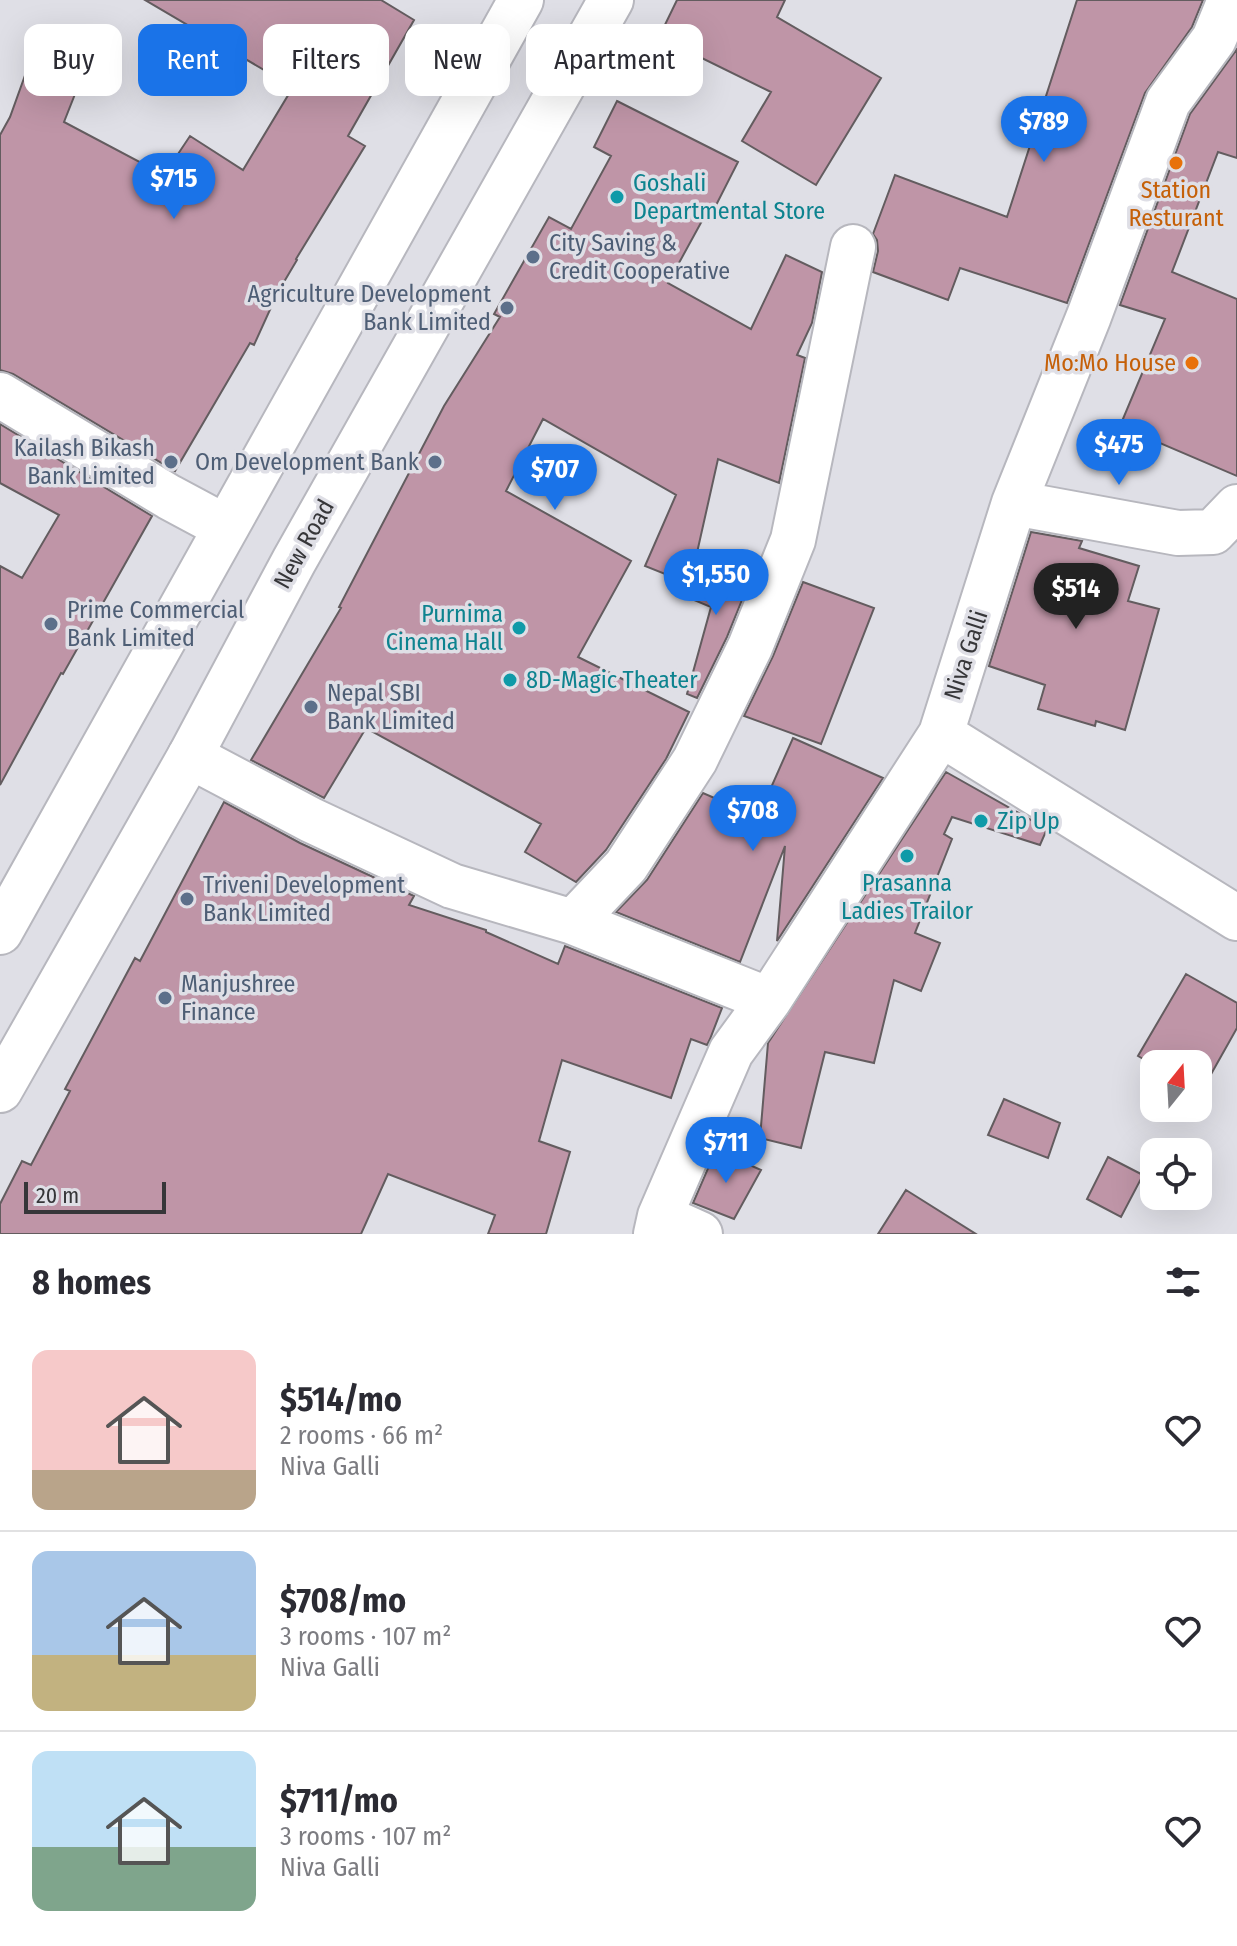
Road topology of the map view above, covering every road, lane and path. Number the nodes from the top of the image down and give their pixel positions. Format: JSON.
{"nodes":[{"id":1,"x":521,"y":0,"type":"edge"},
{"id":2,"x":611,"y":0,"type":"edge"},
{"id":3,"x":1230,"y":0,"type":"edge"},
{"id":4,"x":853,"y":247,"type":"dead end"},
{"id":5,"x":0,"y":395,"type":"edge"},
{"id":6,"x":1014,"y":503,"type":"junction"},
{"id":7,"x":1237,"y":507,"type":"edge"},
{"id":8,"x":225,"y":527,"type":"junction"},
{"id":9,"x":941,"y":734,"type":"junction"},
{"id":10,"x":190,"y":756,"type":"junction"},
{"id":11,"x":1237,"y":918,"type":"edge"},
{"id":12,"x":573,"y":922,"type":"junction"},
{"id":13,"x":0,"y":932,"type":"edge"},
{"id":14,"x":769,"y":1000,"type":"junction"},
{"id":15,"x":0,"y":1090,"type":"edge"},
{"id":16,"x":658,"y":1225,"type":"edge"},
{"id":17,"x":700,"y":1234,"type":"edge"}],
"edges":[{"from":1,"to":8,"type":"street"},
{"from":2,"to":10,"type":"street","name":"New Road"},
{"from":3,"to":6,"type":"street","name":"Niva Galli"},
{"from":4,"to":12,"type":"street"},
{"from":5,"to":8,"type":"street"},
{"from":6,"to":7,"type":"street"},
{"from":6,"to":9,"type":"street","name":"Niva Galli"},
{"from":8,"to":13,"type":"street"},
{"from":9,"to":11,"type":"street"},
{"from":9,"to":14,"type":"street","name":"Niva Galli"},
{"from":10,"to":12,"type":"street"},
{"from":10,"to":15,"type":"street","name":"New Road"},
{"from":12,"to":14,"type":"street"},
{"from":14,"to":16,"type":"street","name":"Niva Galli"},
{"from":16,"to":17,"type":"street"}]}
